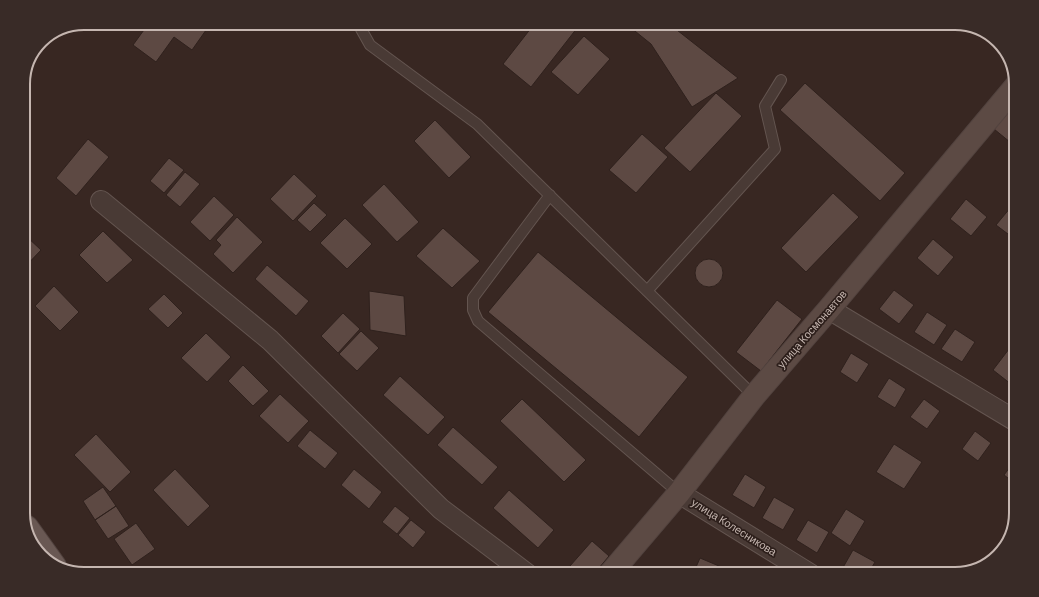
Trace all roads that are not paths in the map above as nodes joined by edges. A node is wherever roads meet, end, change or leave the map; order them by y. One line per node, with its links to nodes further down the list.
1 (362, 30): 4 (lane)
2 (781, 80): 6 (lane)
3 (1009, 100): 7 (main road, улица Космонавтов)
4 (550, 195): 6 (lane); 10 (lane)
5 (101, 201): 11 (street)
6 (647, 291): 8 (lane)
7 (829, 309): 8 (main road, улица Космонавтов); 9 (street)
8 (754, 396): 10 (main road, улица Космонавтов)
9 (1009, 417)
10 (679, 493): 12 (main road, улица Космонавтов); 13 (street, улица Колесникова)
11 (518, 567)
12 (616, 567)
13 (799, 567)

